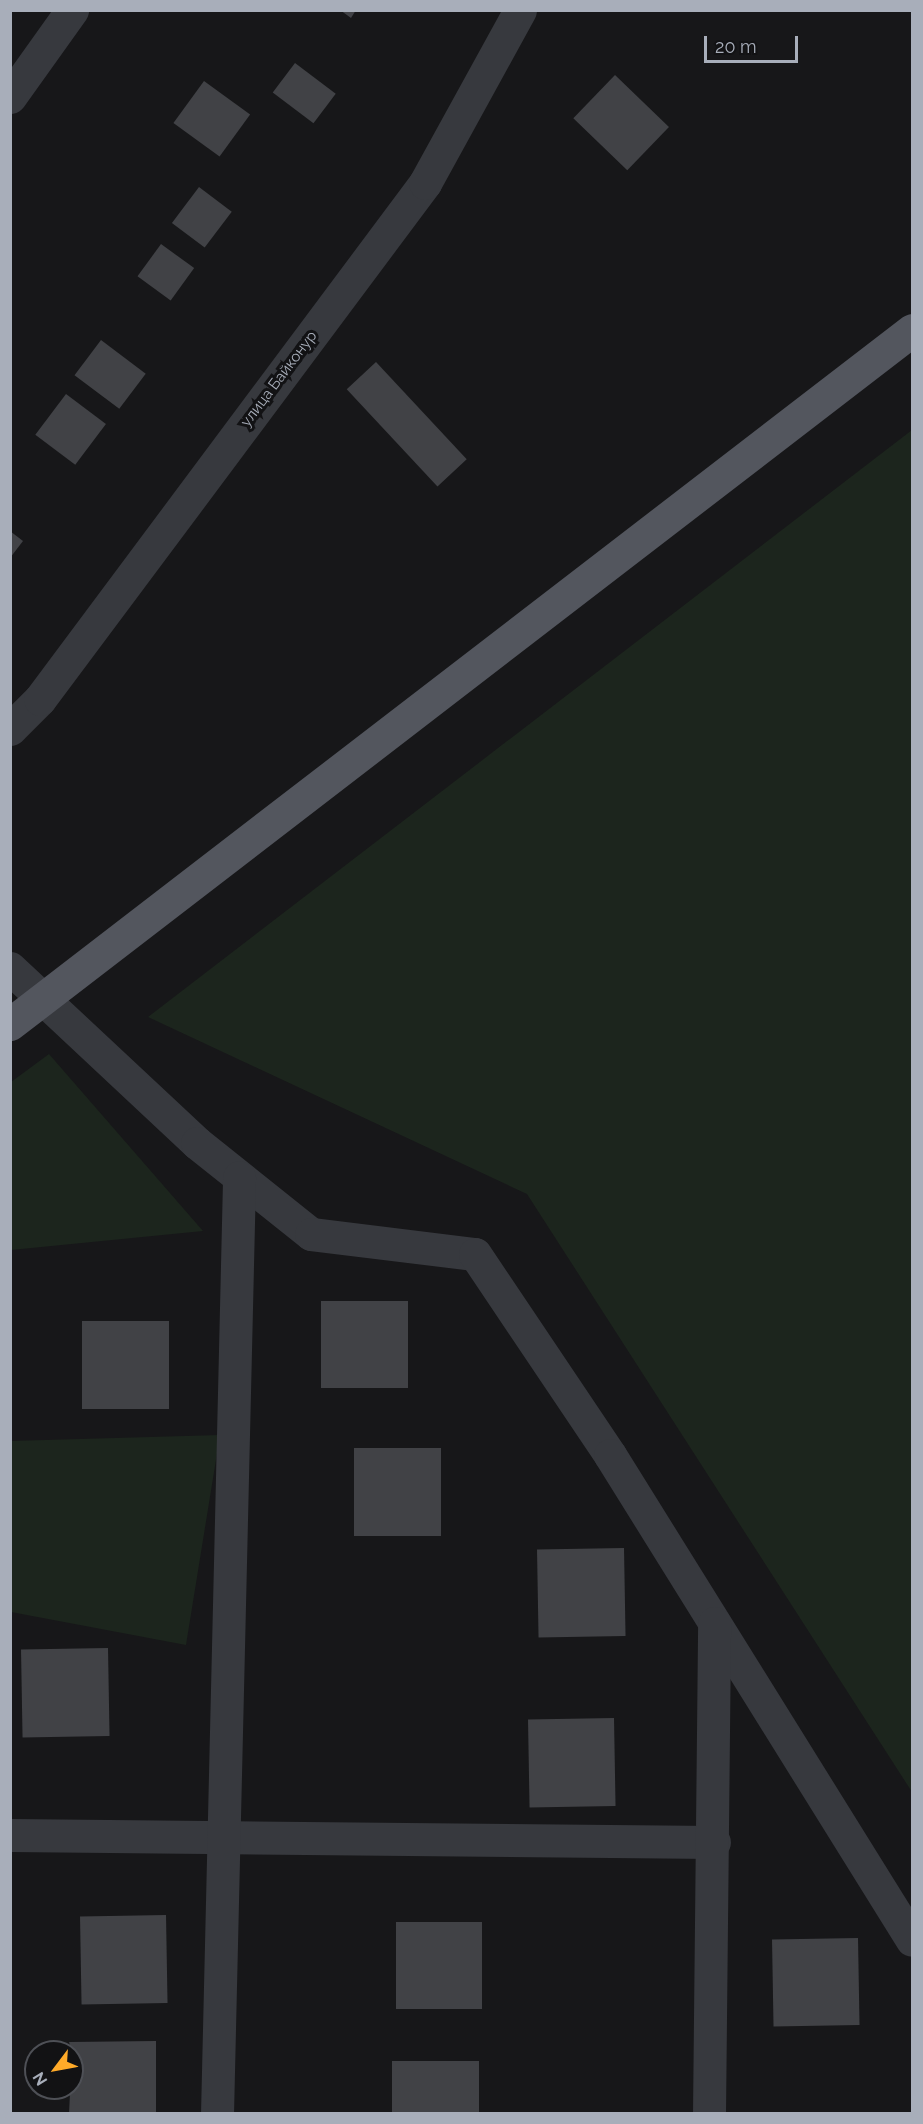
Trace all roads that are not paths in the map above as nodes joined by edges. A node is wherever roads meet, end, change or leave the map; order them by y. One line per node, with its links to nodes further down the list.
1 (72, 10): 3 (street)
2 (520, 10): 5 (street, улица Байконур)
3 (10, 97)
4 (912, 330): 7 (main road)
5 (10, 729)
6 (10, 968): 7 (street)
7 (44, 999): 8 (main road); 9 (street)
8 (10, 1024)
9 (239, 1177): 10 (street); 12 (street)
10 (714, 1623): 13 (street); 14 (street)
11 (10, 1835): 12 (street)
12 (224, 1837): 13 (street); 15 (street)
13 (714, 1842): 16 (street)
14 (912, 1940)
15 (217, 2114)
16 (709, 2114)

